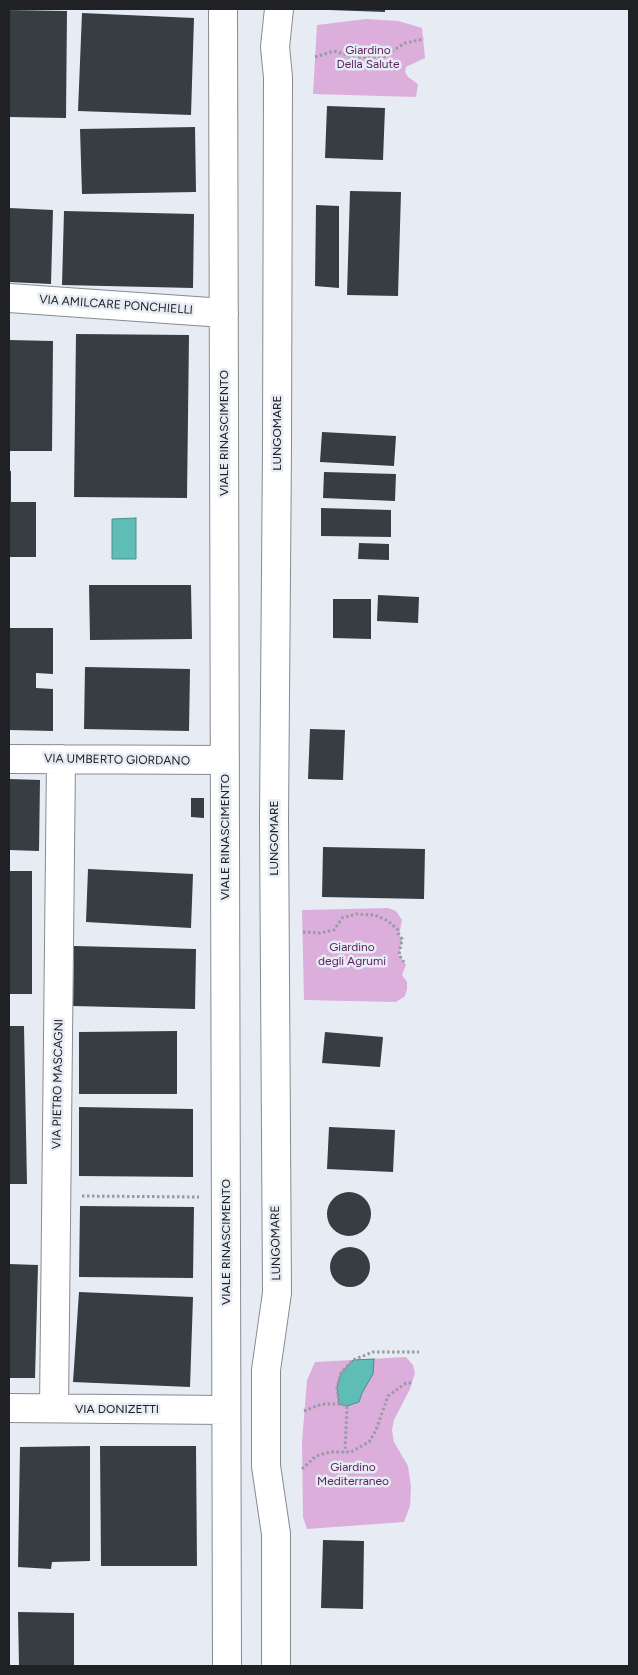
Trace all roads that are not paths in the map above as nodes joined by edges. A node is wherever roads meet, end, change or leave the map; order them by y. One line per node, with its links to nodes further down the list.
1 (223, 9): 4 (street, VIALE RINASCIMENTO)
2 (279, 9): 12 (street, LUNGOMARE)
3 (9, 298): 4 (street, VIA AMILCARE PONCHIELLI)
4 (224, 313): 7 (street, VIALE RINASCIMENTO)
5 (9, 758): 6 (street, VIA UMBERTO GIORDANO)
6 (61, 759): 7 (street, VIA UMBERTO GIORDANO); 9 (street, VIA PIETRO MASCAGNI)
7 (225, 760): 10 (street, VIALE RINASCIMENTO)
8 (9, 1408): 9 (street, VIA DONIZETTI)
9 (54, 1408): 10 (street, VIA DONIZETTI)
10 (226, 1410): 11 (street, VIALE RINASCIMENTO)
11 (227, 1666)
12 (276, 1666)

